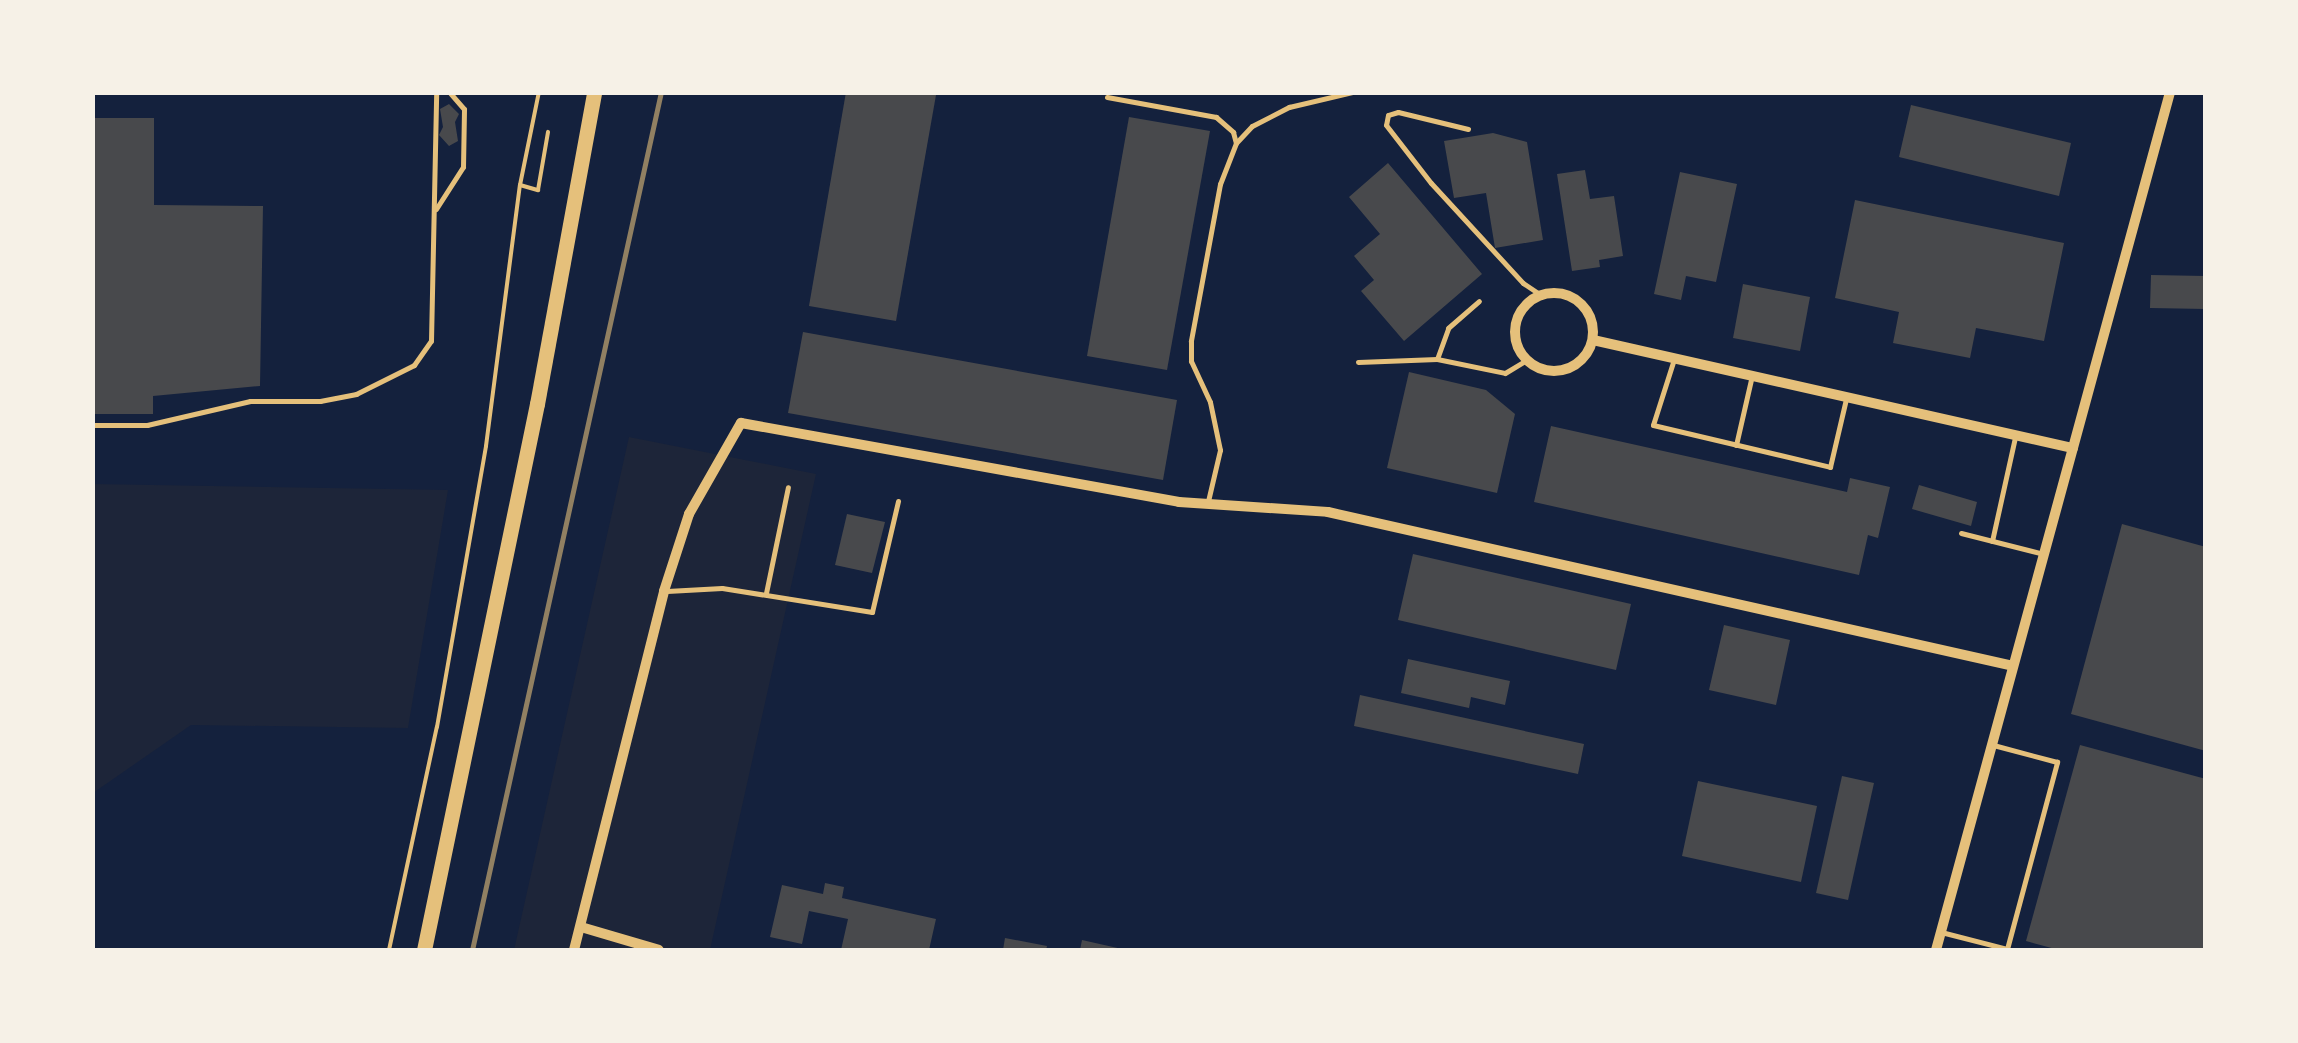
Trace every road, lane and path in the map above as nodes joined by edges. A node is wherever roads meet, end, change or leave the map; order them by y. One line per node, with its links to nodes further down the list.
1 (436, 92): 12 (lane)
2 (448, 92): 12 (lane)
3 (539, 92): 11 (path)
4 (594, 92): 39 (main road)
5 (1353, 92): 10 (lane)
6 (2170, 92): 25 (street)
7 (1107, 97): 10 (lane)
8 (1468, 128): 13 (lane)
9 (548, 132): 11 (path)
10 (1236, 143): 28 (lane)
11 (520, 185): 38 (path)
12 (434, 216): 22 (lane)
13 (1540, 296): 15 (street); 18 (street)
14 (1479, 301): 17 (lane)
15 (1593, 340): 16 (street); 18 (street)
16 (1674, 358): 20 (street); 24 (lane)
17 (1437, 359): 18 (lane); 19 (lane)
18 (1527, 360)
19 (1358, 362)
20 (1753, 373): 21 (street); 24 (lane)
21 (1846, 395): 23 (street); 24 (lane)
22 (92, 425)
23 (2016, 434): 25 (street); 30 (lane)
24 (1736, 445)
25 (2074, 448): 31 (street)
26 (788, 487): 33 (lane)
27 (898, 500): 33 (lane)
28 (1208, 504): 32 (street); 34 (street)
29 (1961, 533): 30 (lane)
30 (1992, 541): 31 (lane)
31 (2044, 554): 34 (street)
32 (664, 592): 33 (lane); 36 (street)
33 (766, 593)
34 (2012, 666): 35 (street)
35 (1991, 744): 37 (street); 37 (lane)
36 (581, 927): 40 (street); 41 (street)
37 (1941, 932): 42 (street)
38 (389, 950)
39 (424, 950)
40 (574, 950)
41 (659, 950)
42 (1936, 950)

